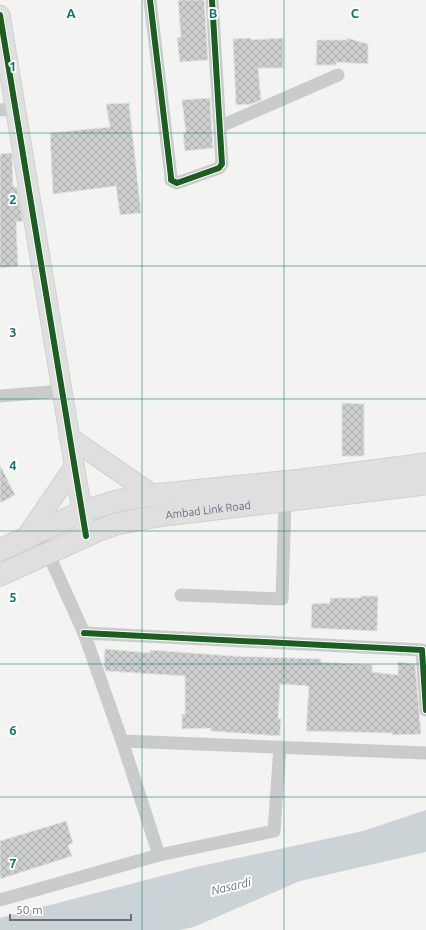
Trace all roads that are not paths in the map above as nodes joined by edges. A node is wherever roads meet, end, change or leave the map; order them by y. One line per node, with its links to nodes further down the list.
1 (150, 0): 6 (street)
2 (212, 0): 6 (street)
3 (0, 15): 5 (street)
4 (338, 75): 6 (street)
5 (8, 109): 7 (street)
6 (221, 126)
7 (61, 391): 8 (street); 9 (street)
8 (0, 396)
9 (69, 437): 11 (street); 13 (street)
10 (426, 464): 13 (main road, Ambad Link Road)
11 (74, 467): 15 (street); 16 (street)
12 (426, 484): 14 (main road, Ambad Link Road)
13 (153, 495): 15 (main road, Ambad Link Road)
14 (285, 502): 17 (main road, Ambad Link Road); 21 (street)
15 (81, 512): 16 (main road, Ambad Link Road); 17 (street)
16 (32, 534): 18 (main road, Ambad Link Road); 19 (street)
17 (86, 536): 19 (main road, Ambad Link Road)
18 (0, 550)
19 (48, 553): 20 (main road, Ambad Link Road); 22 (street)
20 (0, 575)
21 (181, 595)
22 (84, 633): 23 (street); 24 (street)
23 (426, 710)
24 (122, 741): 25 (street); 27 (street)
25 (280, 747): 26 (street); 27 (street)
26 (426, 753)
27 (159, 855): 28 (street)
28 (0, 900)

